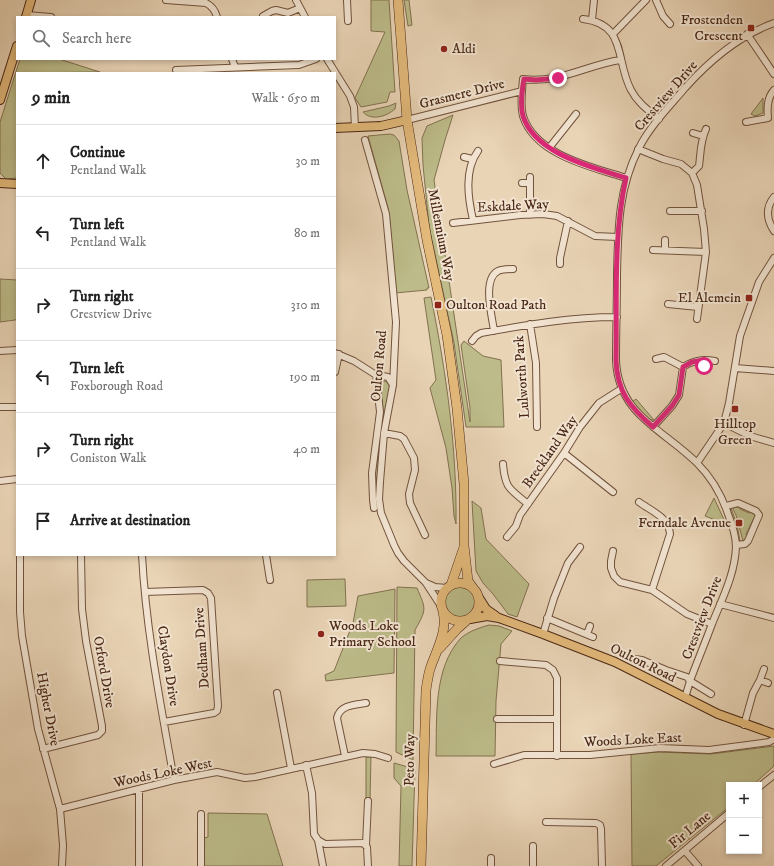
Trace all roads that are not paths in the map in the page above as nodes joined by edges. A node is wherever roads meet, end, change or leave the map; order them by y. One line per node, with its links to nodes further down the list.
1 (31, 0): 10 (main road)
2 (166, 0): 11 (street)
3 (296, 0): 9 (street)
4 (347, 0): 16 (street)
5 (398, 0): 37 (highway, Millennium Way)
6 (594, 0): 15 (street)
7 (646, 0): 19 (street)
8 (656, 0): 18 (street)
9 (300, 8): 12 (street); 13 (street)
10 (26, 16)
11 (217, 16)
12 (263, 16)
13 (304, 16)
14 (583, 19): 15 (street)
15 (592, 20): 19 (street)
16 (348, 21)
17 (774, 23): 20 (street, Crestview Drive)
18 (669, 30)
19 (613, 34): 25 (street)
20 (747, 34): 30 (street); 36 (street, Crestview Drive)
21 (16, 49): 33 (main road)
22 (232, 60): 26 (street)
23 (313, 60): 26 (street)
24 (328, 60): 28 (street)
25 (620, 60): 32 (street); 36 (street)
26 (235, 67): 27 (street)
27 (176, 70)
28 (335, 72)
29 (336, 73): 40 (street)
30 (774, 74)
31 (774, 90): 35 (street)
32 (522, 91): 37 (street, Grasmere Drive); 45 (street)
33 (0, 100)
34 (576, 114): 45 (street)
35 (771, 117): 38 (street)
36 (659, 119): 46 (street, Crestview Drive)
37 (407, 120): 40 (main road); 111 (highway, Millennium Way)
38 (746, 122)
39 (336, 128): 40 (main road)
40 (355, 128)
41 (706, 128): 43 (street)
42 (693, 133): 43 (street)
43 (703, 136): 50 (street)
44 (365, 140): 89 (street, Oulton Road)
45 (549, 148): 51 (street)
46 (638, 149): 50 (street); 51 (street, Crestview Drive)
47 (478, 151): 49 (street)
48 (464, 157): 49 (street)
49 (472, 159): 59 (street)
50 (692, 173): 57 (street)
51 (626, 178): 63 (street, Crestview Drive)
52 (522, 183): 58 (street)
53 (1, 184): 54 (main road)
54 (16, 184)
55 (774, 197): 62 (street)
56 (670, 211): 57 (street)
57 (702, 211): 67 (street)
58 (530, 214): 59 (street, Eskdale Way); 60 (street, Eskdale Way)
59 (473, 220): 61 (street, Eskdale Way)
60 (568, 221): 63 (street, Eskdale Way); 69 (street)
61 (453, 223)
62 (774, 231)
63 (618, 237): 75 (street, Crestview Drive)
64 (665, 240): 66 (street)
65 (653, 250): 66 (street)
66 (664, 250): 67 (street)
67 (706, 252): 73 (street)
68 (774, 258): 86 (street)
69 (560, 264)
70 (513, 269): 78 (street)
71 (668, 304): 72 (street)
72 (675, 304): 73 (street); 74 (street)
73 (698, 306): 76 (street)
74 (675, 312)
75 (617, 317): 77 (street); 90 (street, Crestview Drive)
76 (697, 319)
77 (530, 324): 78 (street); 94 (street, Lulworth Park)
78 (494, 331): 79 (street)
79 (472, 341)
80 (16, 350): 81 (street)
81 (0, 351)
82 (337, 353): 88 (street)
83 (656, 359): 85 (street)
84 (715, 362): 85 (street)
85 (683, 367): 95 (street)
86 (735, 368): 87 (street); 93 (street)
87 (774, 371)
88 (376, 375): 89 (street); 107 (street)
89 (392, 385): 96 (street, Oulton Road)
90 (621, 389): 95 (street, Crestview Drive); 98 (street, Breckland Way)
91 (0, 407): 92 (street)
92 (16, 407)
93 (724, 423): 97 (street); 99 (street)
94 (537, 427)
95 (653, 427): 99 (street, Crestview Drive)
96 (384, 433): 108 (street); 121 (street, Oulton Road)
97 (774, 443)
98 (564, 453): 103 (street); 105 (street, Breckland Way)
99 (697, 463): 106 (street, Crestview Drive)
100 (503, 464): 105 (street)
101 (16, 479): 102 (street)
102 (0, 481)
103 (613, 492)
104 (638, 502): 124 (street)
105 (528, 504): 109 (street, Breckland Way)
106 (726, 506): 110 (street, Crestview Drive); 110 (street)
107 (374, 508)
108 (425, 535)
109 (508, 536)
110 (736, 545): 127 (street, Crestview Drive)
111 (464, 546): 122 (highway, Millennium Way); 123 (highway, Millennium Way)
112 (580, 547): 130 (street)
113 (613, 551): 119 (street)
114 (20, 556): 153 (street, Higher Drive)
115 (81, 556): 153 (street, Orford Drive)
116 (142, 556): 125 (street, Claydon Drive)
117 (266, 556): 120 (street)
118 (604, 560): 119 (street)
119 (611, 562): 124 (street)
120 (270, 580)
121 (426, 583): 122 (street); 128 (street, Oulton Road)
122 (449, 587): 123 (highway); 128 (highway)
123 (473, 588): 126 (highway)
124 (652, 590): 133 (street)
125 (145, 592): 149 (street, Claydon Drive); 149 (street, Dedham Drive)
126 (479, 598): 129 (main road, Oulton Road); 132 (highway)
127 (720, 604): 131 (street); 133 (street, Crestview Drive)
128 (442, 609): 132 (highway); 136 (highway, Peto Way)
129 (499, 618): 132 (main road, Oulton Road); 135 (main road, Oulton Road)
130 (548, 618): 134 (street); 135 (street)
131 (774, 618)
132 (468, 620): 136 (highway, Peto Way)
133 (712, 624): 141 (street, Crestview Drive)
134 (590, 626)
135 (543, 634): 145 (main road, Oulton Road)
136 (435, 655): 181 (highway, Peto Way)
137 (635, 659): 141 (street)
138 (500, 660): 148 (street)
139 (764, 669): 140 (street)
140 (760, 680): 142 (street); 150 (street)
141 (690, 681): 144 (street); 145 (street, Crestview Drive)
142 (768, 682)
143 (276, 693): 160 (street)
144 (711, 694)
145 (685, 698): 150 (main road, Oulton Road)
146 (366, 703): 154 (street)
147 (497, 719): 148 (street)
148 (557, 719): 155 (street)
149 (164, 722): 163 (street, Claydon Drive)
150 (744, 724): 151 (main road, Oulton Road)
151 (774, 734)
152 (774, 739): 155 (street, Woods Loke East)
153 (43, 749): 167 (street, Higher Drive)
154 (345, 756): 156 (street, Woods Loke West); 159 (street, Woods Loke West)
155 (557, 756): 157 (street, Woods Loke East)
156 (388, 758)
157 (494, 764)
158 (226, 766): 161 (street)
159 (306, 766): 160 (street, Woods Loke West); 171 (street)
160 (291, 768): 161 (street, Woods Loke West)
161 (225, 774): 163 (street, Woods Loke West)
162 (774, 775): 164 (street)
163 (174, 780): 165 (street, Woods Loke West)
164 (762, 785)
165 (139, 789): 167 (street, Woods Loke West); 177 (street)
166 (368, 801): 172 (street)
167 (60, 809): 176 (street, Higher Drive)
168 (201, 814): 178 (street)
169 (726, 816): 174 (street, Fir Lane)
170 (546, 822): 184 (street)
171 (318, 840): 172 (street); 179 (street)
172 (366, 845): 180 (street)
173 (532, 846): 183 (street)
174 (685, 851): 185 (street, Fir Lane); 186 (street)
175 (491, 858): 182 (street)
176 (62, 866)
177 (139, 866)
178 (201, 866)
179 (323, 866)
180 (368, 866)
181 (421, 866)
182 (491, 866)
183 (533, 866)
184 (602, 866)
185 (666, 866)
186 (698, 866)

